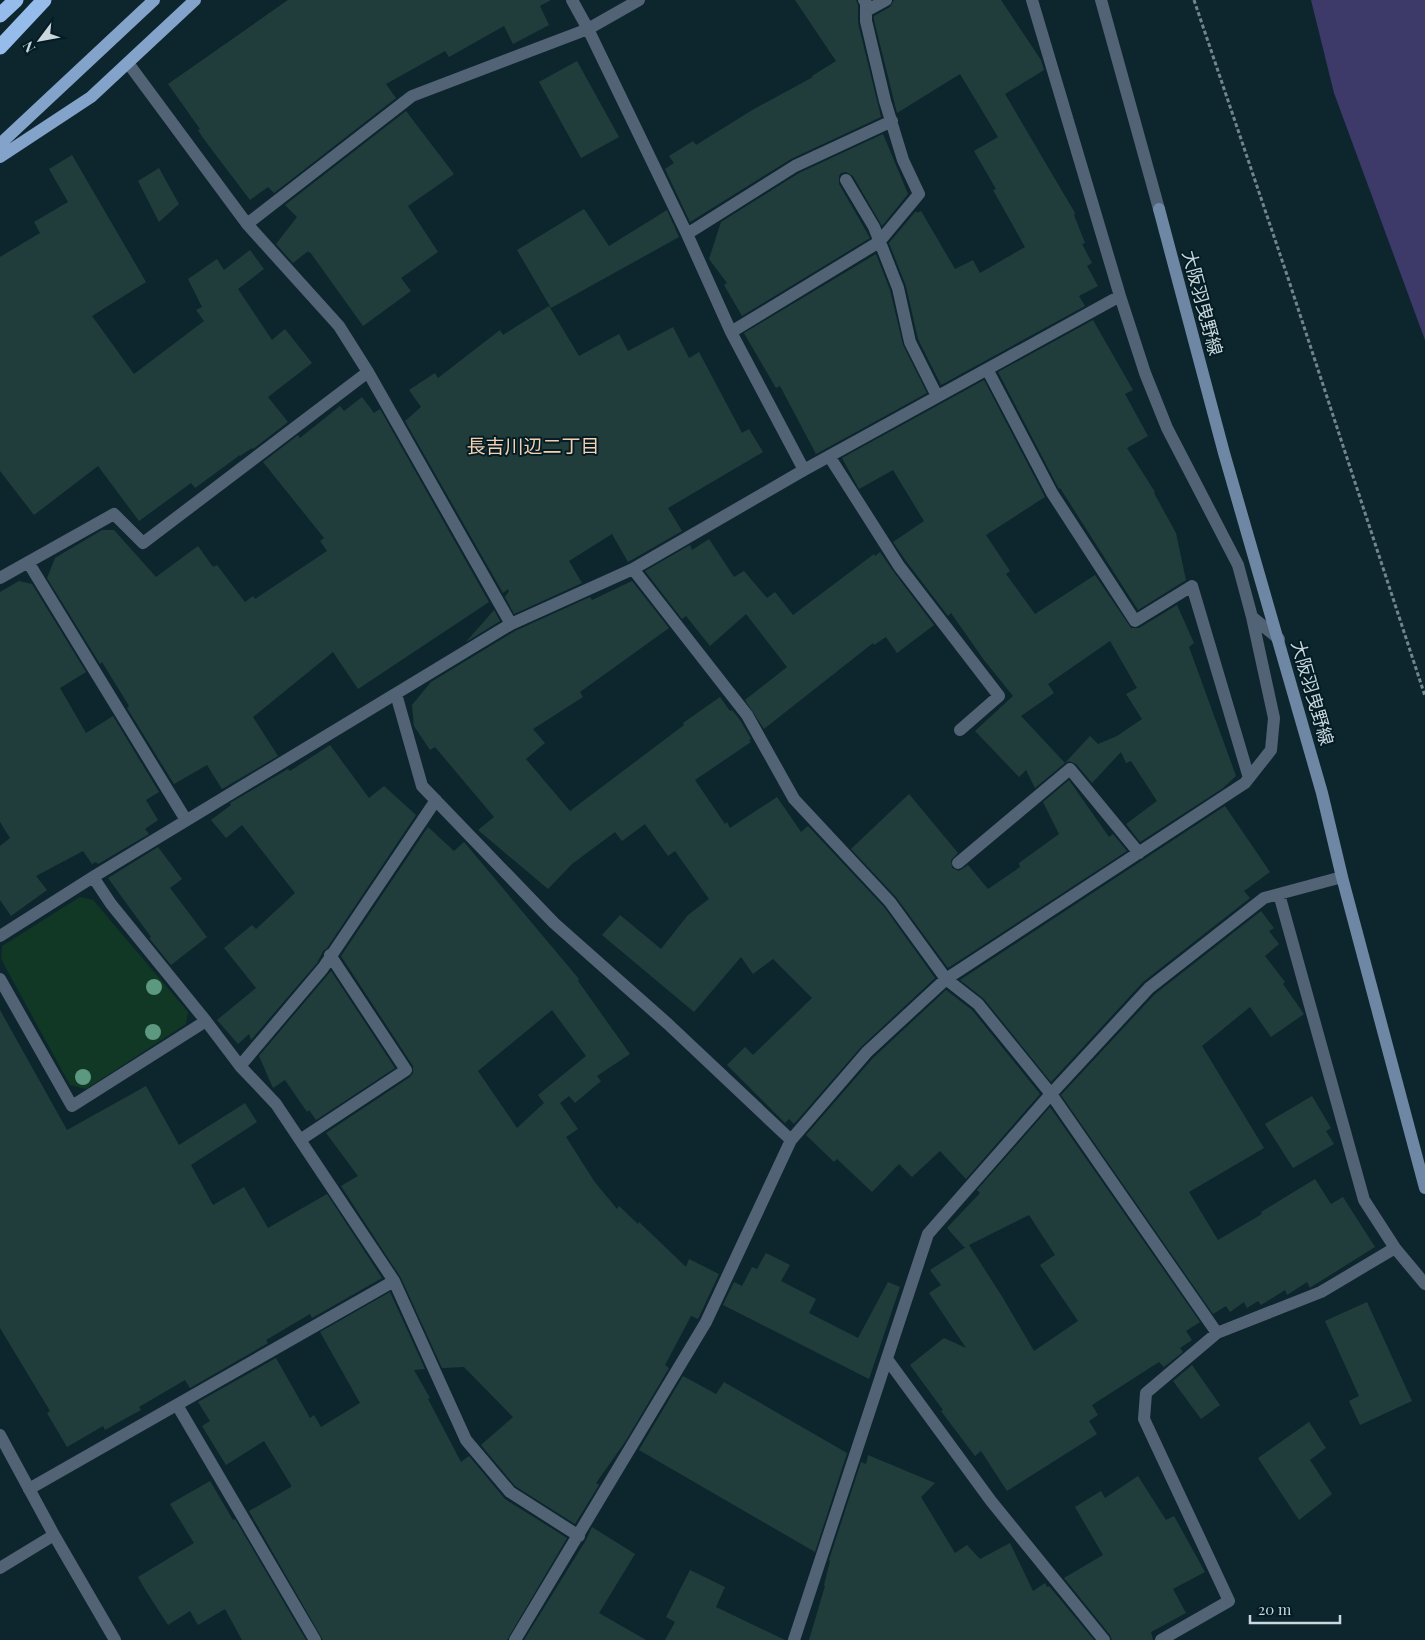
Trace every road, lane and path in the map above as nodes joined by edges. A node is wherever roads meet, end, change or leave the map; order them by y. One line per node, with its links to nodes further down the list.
1 (16, 0): 12 (highway)
2 (44, 0): 14 (highway)
3 (154, 0): 17 (main road)
4 (195, 0): 15 (main road)
5 (572, 0): 13 (street)
6 (639, 0): 13 (street)
7 (886, 0): 11 (street)
8 (1032, 0): 24 (street)
9 (1101, 0): 20 (street)
10 (1194, 0): 38 (path)
11 (865, 6): 16 (street)
12 (0, 15)
13 (588, 29): 21 (street); 22 (street)
14 (0, 47)
15 (128, 63): 18 (main road); 21 (street)
16 (892, 121): 22 (street); 23 (street)
17 (0, 144)
18 (0, 157)
19 (846, 180): 23 (street)
20 (1159, 209): 36 (main road, 大阪羽曳野線)
21 (247, 224): 27 (street)
22 (687, 234): 25 (street)
23 (879, 242): 25 (street); 28 (street)
24 (1120, 296): 26 (street); 34 (street)
25 (731, 332): 30 (street)
26 (987, 369): 28 (street); 40 (street)
27 (368, 372): 31 (street); 35 (street)
28 (937, 396): 29 (street)
29 (829, 456): 30 (street); 39 (street)
30 (804, 470): 32 (street)
31 (28, 562): 33 (street); 42 (street)
32 (633, 569): 35 (street); 51 (street)
33 (0, 578)
34 (1252, 617): 36 (street); 40 (street)
35 (511, 624): 37 (street)
36 (1279, 639): 46 (main road, 大阪羽曳野線)
37 (396, 694): 41 (street); 42 (street)
38 (1425, 696)
39 (960, 730)
40 (1249, 778): 43 (street)
41 (436, 800): 49 (street); 56 (street)
42 (186, 820): 45 (street)
43 (1140, 853): 44 (street); 51 (street)
44 (958, 863)
45 (92, 877): 48 (street); 52 (street)
46 (1342, 877): 47 (street); 57 (main road, 大阪羽曳野線)
47 (1279, 894): 54 (street); 58 (street)
48 (0, 936)
49 (330, 955): 53 (street); 55 (street)
50 (0, 979): 52 (street)
51 (946, 979): 54 (street); 56 (street)
52 (206, 1021): 53 (street)
53 (240, 1066): 55 (street)
54 (1051, 1094): 61 (street); 62 (street)
55 (300, 1140): 59 (street)
56 (791, 1140): 67 (street)
57 (1425, 1188)
58 (1395, 1248): 60 (street); 61 (street)
59 (394, 1281): 63 (street); 67 (street)
60 (1425, 1284)
61 (1217, 1333): 74 (street)
62 (886, 1359): 72 (street); 73 (street)
63 (177, 1405): 65 (street); 70 (street)
64 (0, 1435): 65 (street)
65 (29, 1489): 66 (street)
66 (54, 1535): 68 (street); 69 (street)
67 (579, 1536): 71 (street)
68 (0, 1568)
69 (114, 1640)
70 (315, 1640)
71 (515, 1640)
72 (794, 1640)
73 (1104, 1640)
74 (1161, 1640)

